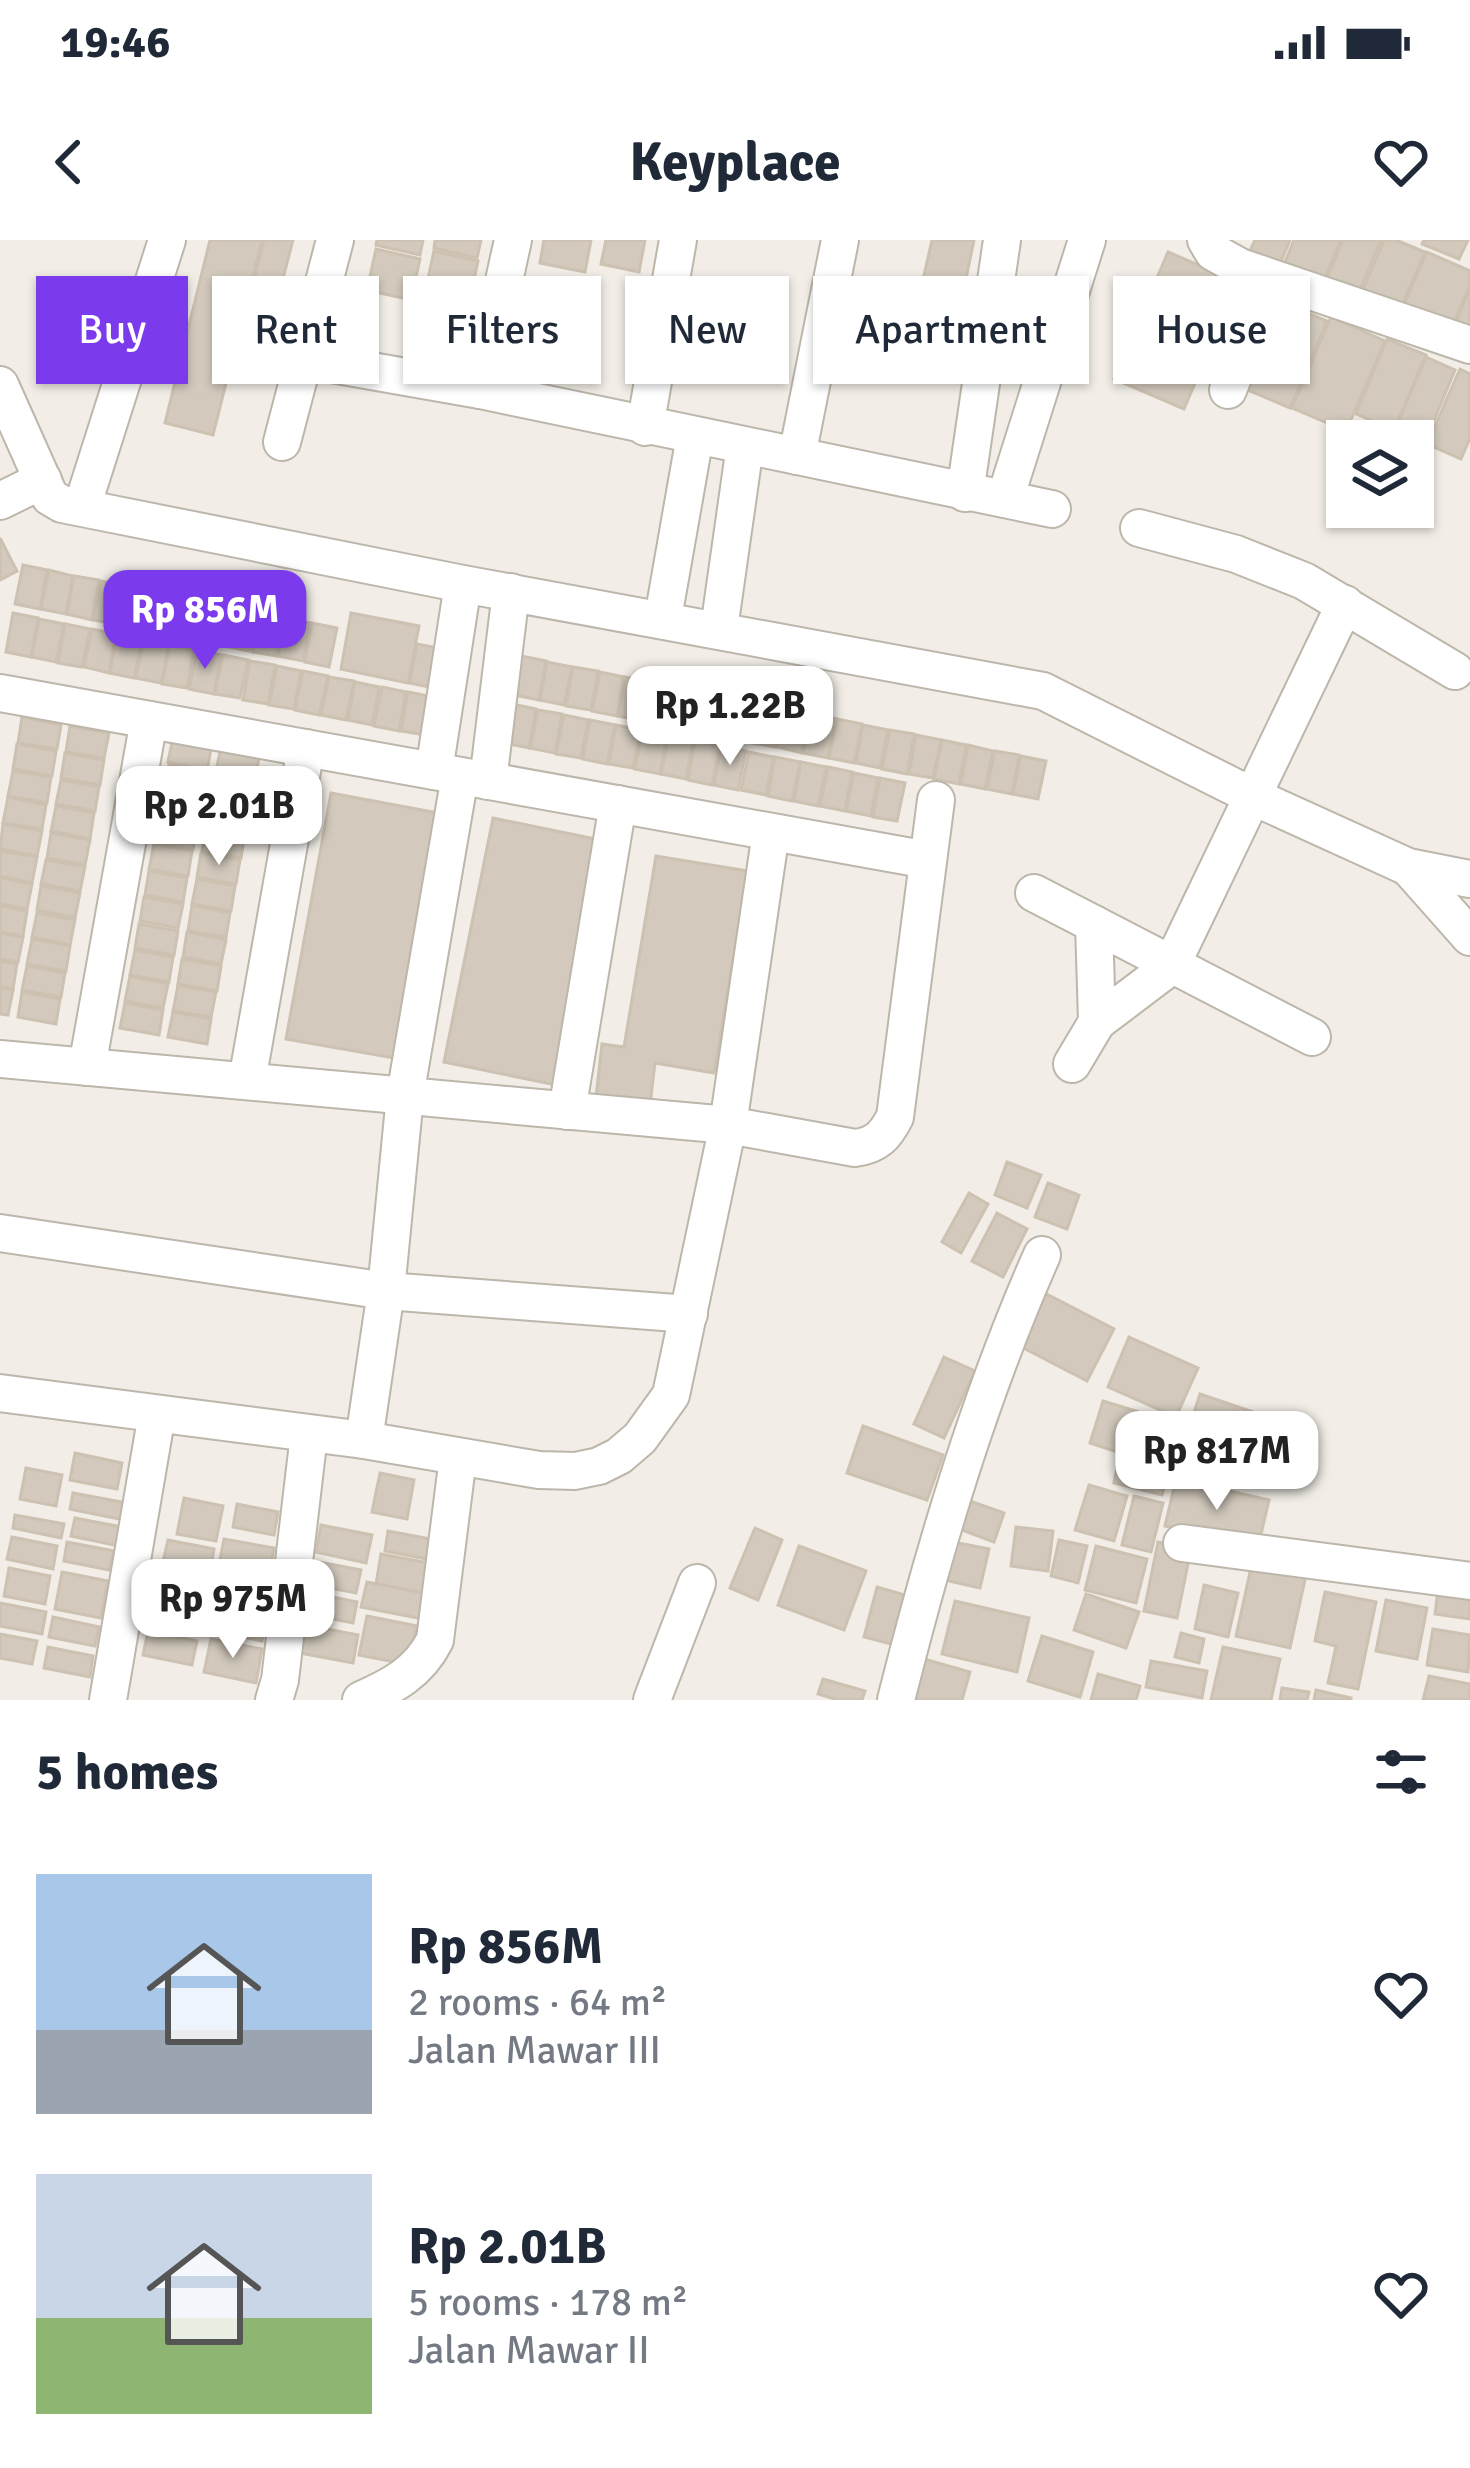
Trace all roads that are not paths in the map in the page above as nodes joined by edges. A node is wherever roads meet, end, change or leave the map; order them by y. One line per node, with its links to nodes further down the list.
1 (166, 240): 28 (street)
2 (334, 240): 9 (street)
3 (513, 240): 17 (street)
4 (678, 240): 19 (street)
5 (840, 240): 23 (street)
6 (1002, 240): 25 (street)
7 (1087, 240): 26 (street)
8 (1206, 240): 10 (street)
9 (325, 276)
10 (1265, 276)
11 (1310, 292): 12 (street)
12 (1470, 345)
13 (379, 372): 17 (street)
14 (296, 384): 21 (street)
15 (1230, 384): 18 (street)
16 (0, 385): 24 (street)
17 (480, 390): 19 (street)
18 (1228, 390)
19 (646, 427): 20 (street)
20 (695, 436): 22 (street); 34 (street)
21 (282, 442)
22 (745, 446): 23 (street); 35 (street)
23 (797, 457): 25 (street)
24 (43, 480): 27 (street); 28 (street)
25 (965, 493): 26 (street)
26 (1005, 500): 29 (street)
27 (0, 501)
28 (82, 507): 31 (street)
29 (1052, 508)
30 (1139, 528): 33 (street)
31 (463, 584): 32 (street); 40 (street)
32 (511, 592): 34 (street); 40 (street)
33 (1345, 604): 36 (street); 41 (street)
34 (663, 618): 35 (street)
35 (719, 629): 41 (street)
36 (1456, 671)
37 (0, 693): 38 (street)
38 (149, 720): 39 (street); 56 (street)
39 (305, 748): 40 (street); 57 (street)
40 (461, 776): 43 (street); 58 (street)
41 (1252, 796): 46 (street); 51 (street)
42 (936, 800): 45 (street)
43 (618, 804): 44 (street); 59 (street)
44 (771, 832): 45 (street); 60 (street)
45 (928, 860): 60 (street)
46 (1408, 867): 47 (street); 50 (street)
47 (1470, 879)
48 (1034, 893): 49 (street)
49 (1094, 924): 51 (street); 52 (street)
50 (1470, 937)
51 (1172, 966): 52 (street); 53 (street)
52 (1097, 1022): 55 (street)
53 (1312, 1036)
54 (0, 1059): 56 (street)
55 (1072, 1064)
56 (86, 1067): 57 (street)
57 (247, 1082): 58 (street)
58 (405, 1096): 59 (street); 63 (street)
59 (567, 1111): 60 (street)
60 (728, 1125): 64 (street)
61 (0, 1233): 63 (street)
62 (1042, 1255): 77 (street)
63 (386, 1291): 64 (street); 68 (street)
64 (689, 1314): 69 (street)
65 (0, 1393): 66 (street)
66 (157, 1414): 67 (street); 73 (street)
67 (309, 1435): 68 (street); 74 (street)
68 (364, 1440): 69 (street)
69 (458, 1457): 75 (street)
70 (1182, 1543): 71 (street)
71 (1470, 1580)
72 (697, 1583): 76 (street)
73 (108, 1700)
74 (274, 1700)
75 (362, 1700)
76 (652, 1700)
77 (896, 1700)

